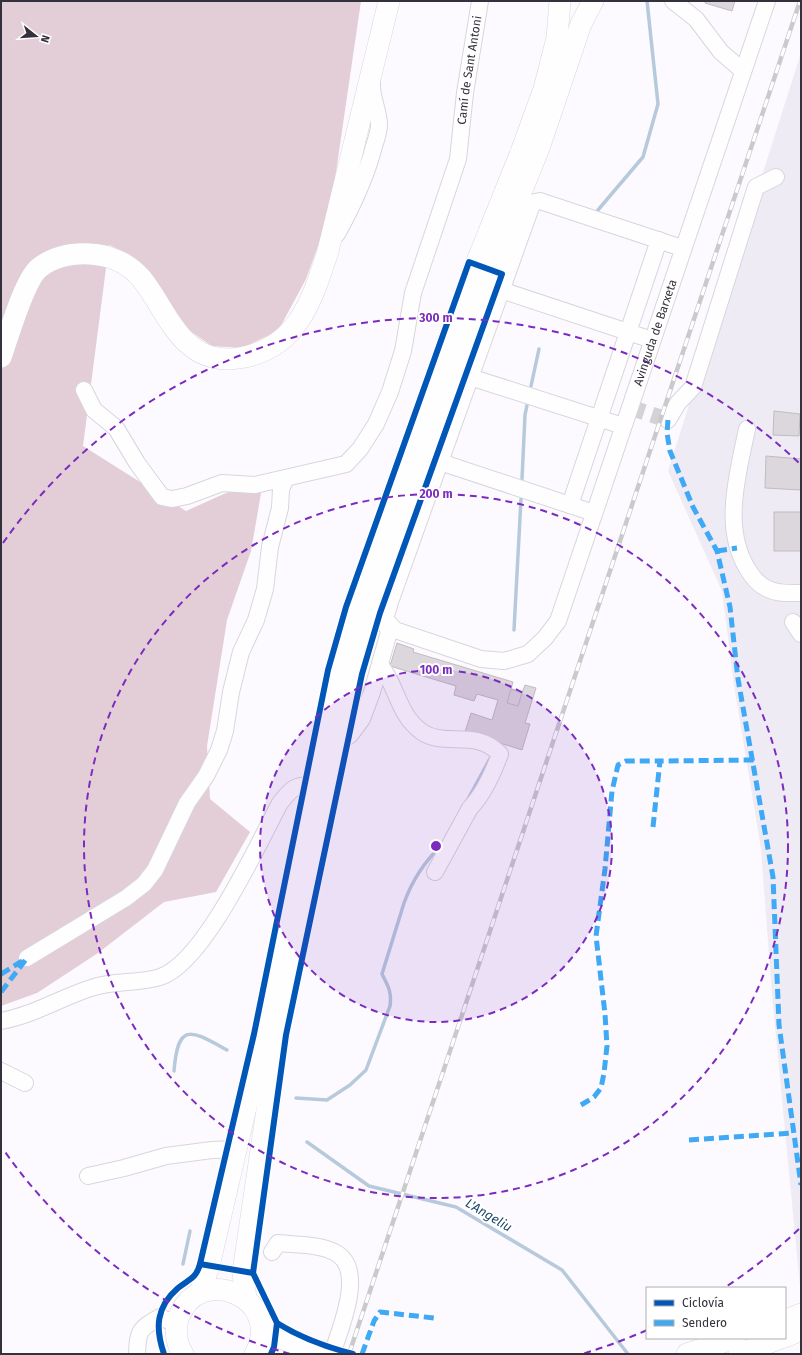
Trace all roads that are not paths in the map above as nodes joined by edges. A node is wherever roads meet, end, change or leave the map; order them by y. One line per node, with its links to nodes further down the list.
1 (389, 1): 14 (main road)
2 (480, 1): 22 (street, Camí de Sant Antoni)
3 (560, 1): 29 (main road)
4 (593, 1): 26 (main road)
5 (672, 1): 7 (street)
6 (767, 1): 7 (street, Avinguda de Barxeta)
7 (743, 71): 10 (street, Avinguda de Barxeta)
8 (776, 177): 18 (street)
9 (659, 240): 10 (street); 11 (street); 12 (street)
10 (682, 248): 13 (street, Avinguda de Barxeta)
11 (501, 290): 12 (street); 15 (street)
12 (628, 332): 13 (street); 17 (street)
13 (652, 340): 19 (street, Avinguda de Barxeta)
14 (1, 357)
15 (470, 376): 17 (street); 21 (street)
16 (84, 390): 22 (street, Camí de Sant Antoni)
17 (599, 419): 19 (street); 23 (street)
18 (668, 420)
19 (623, 426): 24 (street, Avinguda de Barxeta)
20 (747, 429): 25 (street)
21 (440, 462): 23 (street); 26 (street)
22 (286, 478): 31 (street)
23 (570, 505): 24 (street)
24 (594, 513): 26 (street, Avinguda de Barxeta)
25 (801, 593)
26 (379, 613): 27 (street); 28 (main road)
27 (380, 665): 28 (street); 30 (street)
28 (339, 742): 39 (main road)
29 (314, 785): 32 (street); 35 (main road)
30 (435, 872)
31 (27, 958)
32 (1, 1021)
33 (1, 1071): 34 (street)
34 (25, 1083)
35 (237, 1149): 36 (street); 38 (main road)
36 (88, 1176)
37 (272, 1252): 52 (street)
38 (200, 1293): 39 (main road); 42 (main road)
39 (246, 1299): 43 (main road)
40 (801, 1314): 41 (main road)
41 (786, 1320)
42 (176, 1324): 48 (street); 49 (main road)
43 (261, 1326): 50 (main road); 51 (main road)
44 (801, 1330): 45 (main road)
45 (786, 1336)
46 (731, 1339): 53 (main road)
47 (778, 1339): 54 (main road)
48 (137, 1354)
49 (183, 1354)
50 (255, 1354)
51 (321, 1354)
52 (332, 1354)
53 (687, 1354)
54 (739, 1354)

